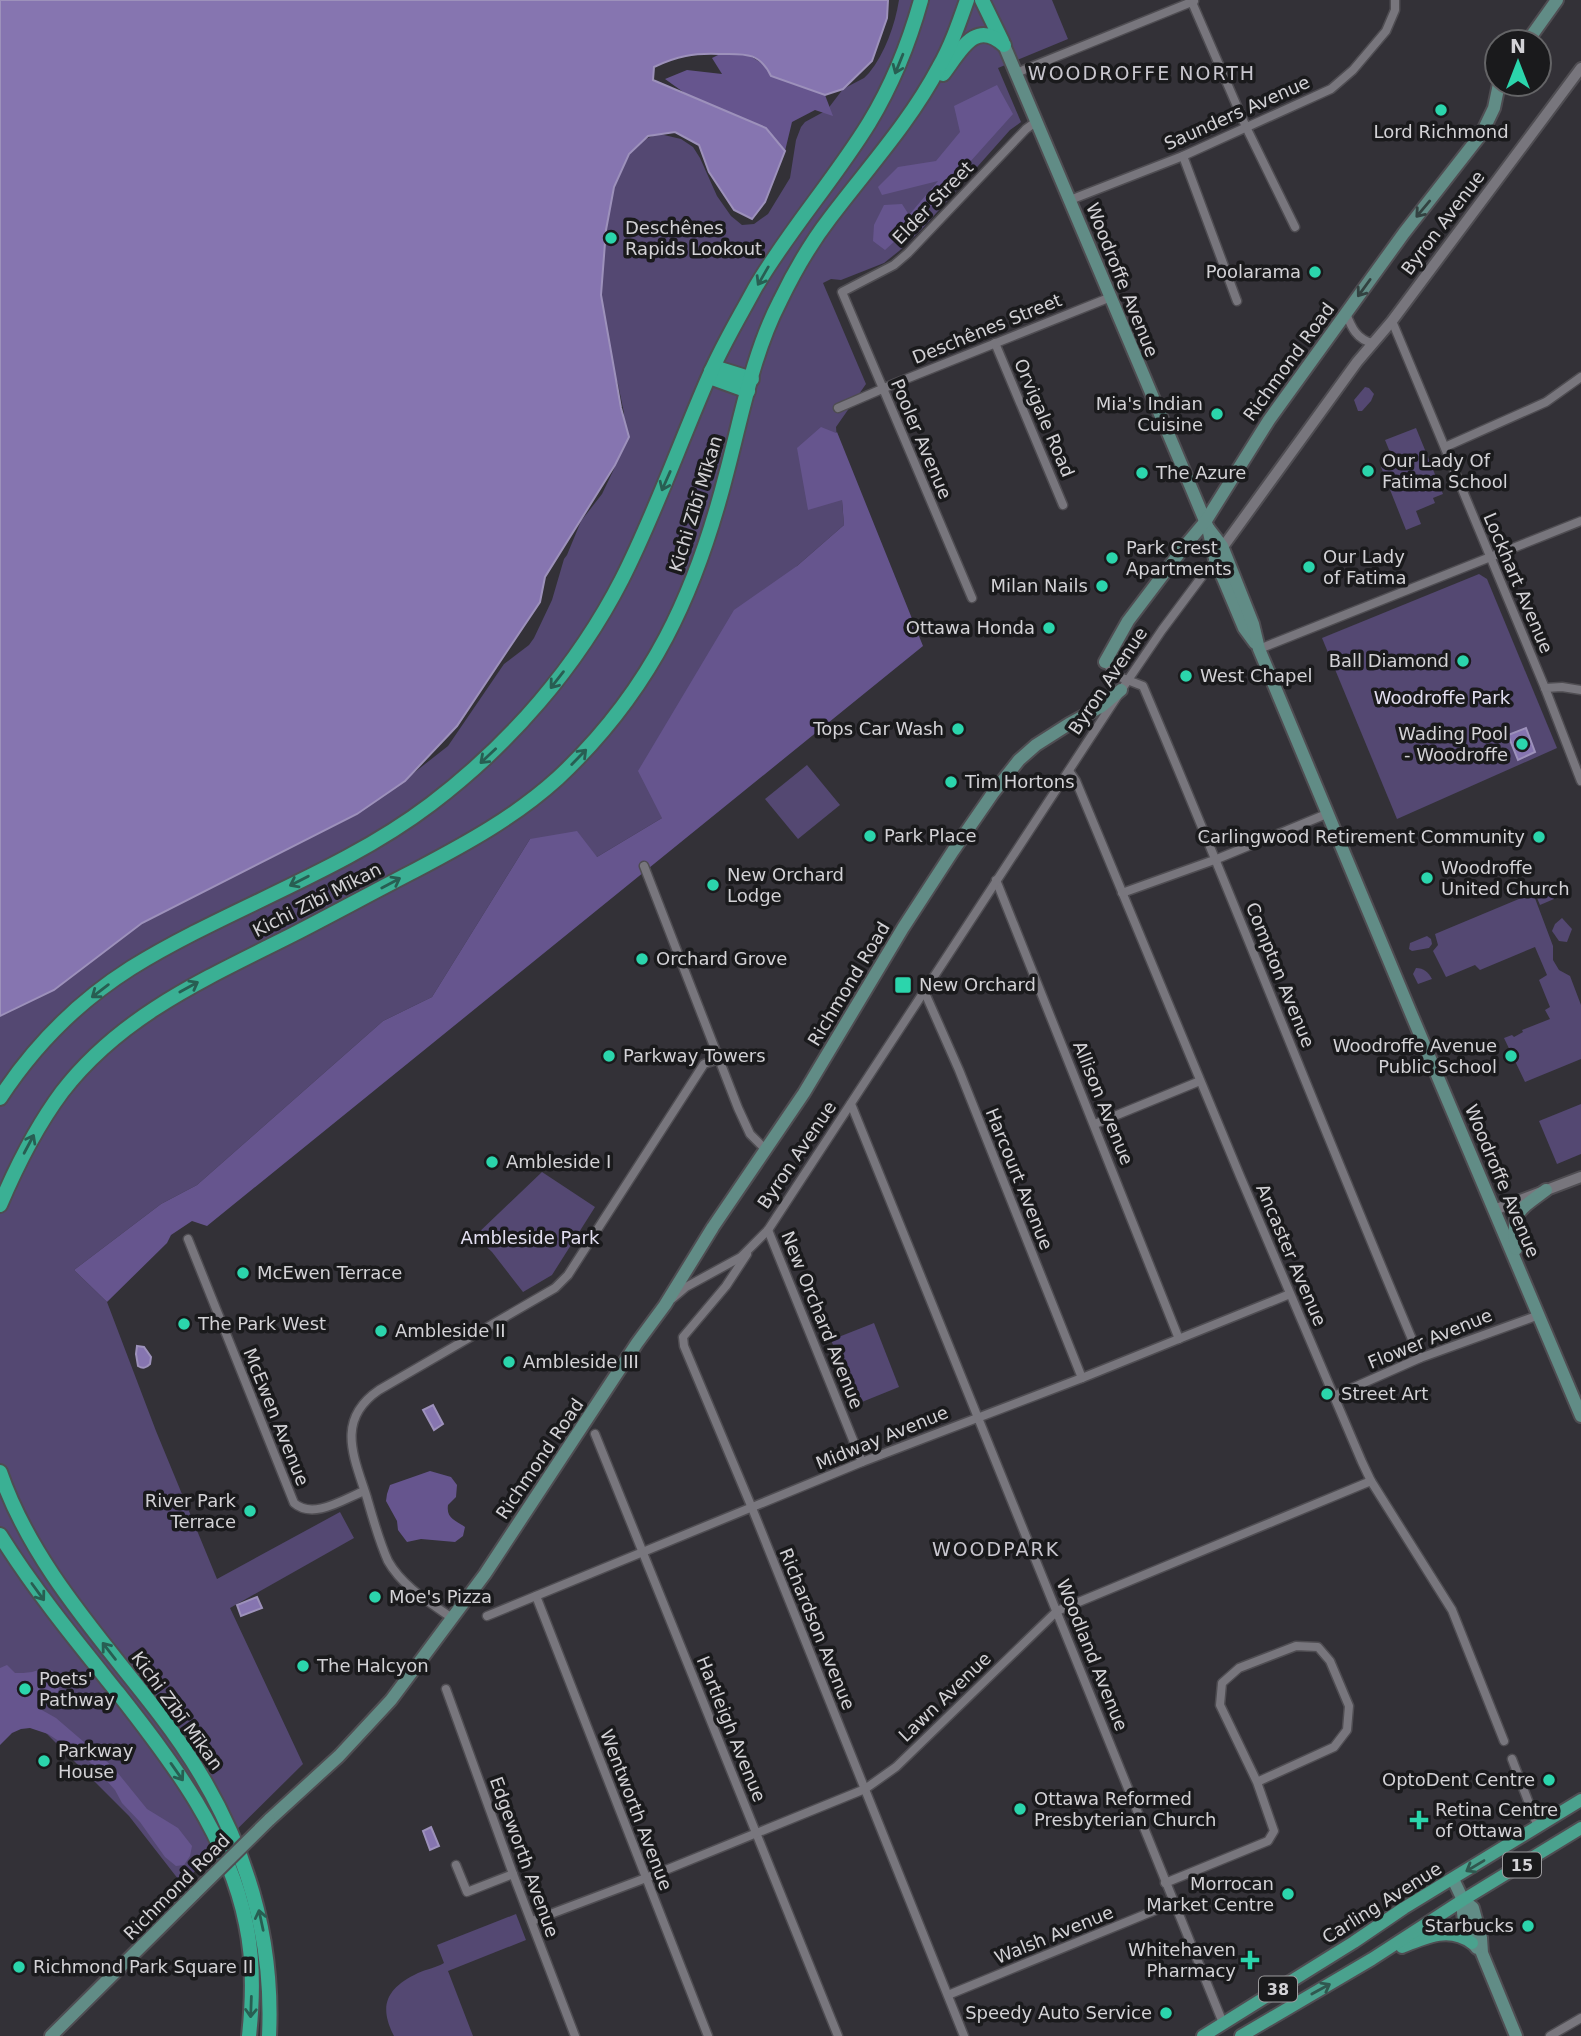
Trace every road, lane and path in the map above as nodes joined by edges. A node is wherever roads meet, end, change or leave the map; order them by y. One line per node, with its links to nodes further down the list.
1 (921, 0): 26 (highway, Kichi Zībī Mīkan, one-way to 26)
2 (967, 0): 13 (highway, Kichi Zībī Mīkan)
3 (982, 0): 9 (highway)
4 (992, 0): 9 (highway)
5 (1395, 0): 15 (street, Saunders Avenue)
6 (1558, 0): 8 (main road)
7 (1193, 1): 11 (street); 15 (street)
8 (1537, 28)
9 (1004, 45): 11 (main road, Woodroffe Avenue); 13 (highway)
10 (1581, 68): 23 (street, Byron Avenue)
11 (1016, 73): 14 (main road, Woodroffe Avenue)
12 (1496, 98): 22 (main road, Richmond Road, one-way to 22)
13 (907, 118): 28 (highway, Kichi Zībī Mīkan)
14 (1037, 121): 17 (main road, Woodroffe Avenue); 19 (street, Elder Street)
15 (1246, 127): 16 (street, Saunders Avenue); 18 (street)
16 (1183, 156): 17 (street, Saunders Avenue); 21 (street)
17 (1070, 200): 20 (main road, Woodroffe Avenue)
18 (1295, 227)
19 (842, 292): 29 (street, Pooler Avenue)
20 (1111, 298): 24 (street, Deschênes Street); 34 (main road, Woodroffe Avenue)
21 (1237, 301)
22 (1346, 313): 25 (street); 34 (main road, Richmond Road)
23 (1392, 321): 25 (street, Byron Avenue); 31 (street, Lockhart Avenue)
24 (995, 343): 29 (street, Deschênes Street); 32 (street, Orvigale Road)
25 (1373, 343): 35 (street, Byron Avenue)
26 (711, 372): 28 (highway); 53 (highway, Kichi Zībī Mīkan, one-way to 53)
27 (1581, 377): 31 (street)
28 (750, 385): 59 (highway, Kichi Zībī Mīkan, one-way to 28)
29 (883, 389): 30 (street, Deschênes Street); 37 (street, Pooler Avenue)
30 (838, 408)
31 (1444, 447): 36 (street, Lockhart Avenue)
32 (1063, 505)
33 (1581, 521): 36 (street)
34 (1206, 525): 35 (main road, Woodroffe Avenue); 39 (main road, Richmond Road)
35 (1217, 553): 38 (main road, Woodroffe Avenue); 40 (street, Byron Avenue)
36 (1489, 558): 38 (street); 41 (street, Lockhart Avenue)
37 (972, 598)
38 (1259, 649): 45 (main road, Woodroffe Avenue)
39 (1105, 662): 40 (street, Compton Avenue)
40 (1125, 685): 43 (street, Byron Avenue); 46 (street, Compton Avenue); 56 (main road, Richmond Road)
41 (1545, 688): 42 (street); 44 (street, Lockhart Avenue)
42 (1581, 690)
43 (1069, 771): 48 (street, Byron Avenue); 49 (street, Ancaster Avenue)
44 (1581, 781)
45 (1329, 813): 46 (street); 60 (main road, Woodroffe Avenue)
46 (1217, 859): 49 (street); 69 (street, Compton Avenue)
47 (644, 866): 51 (street)
48 (996, 880): 50 (street, Byron Avenue); 55 (street, Allison Avenue)
49 (1122, 892): 52 (street, Ancaster Avenue)
50 (925, 993): 54 (street, Byron Avenue); 70 (street, Harcourt Avenue)
51 (719, 1059): 56 (street); 78 (street)
52 (1200, 1081): 55 (street); 65 (street, Ancaster Avenue)
53 (0, 1098)
54 (851, 1104): 61 (street, Byron Avenue); 73 (street, Woodland Avenue)
55 (1095, 1124): 68 (street, Allison Avenue)
56 (765, 1149): 66 (main road, Richmond Road)
57 (1581, 1177): 58 (street)
58 (1546, 1191): 60 (street); 64 (main road)
59 (0, 1205)
60 (1494, 1210): 64 (main road, Woodroffe Avenue)
61 (768, 1230): 63 (street, Byron Avenue); 75 (street, New Orchard Avenue)
62 (188, 1239): 78 (street, McEwen Avenue)
63 (751, 1248): 66 (street, Byron Avenue); 79 (street, Richardson Avenue)
64 (1518, 1264): 67 (main road, Woodroffe Avenue)
65 (1290, 1294): 68 (street, Midway Avenue); 71 (street, Ancaster Avenue)
66 (665, 1305): 85 (main road, Richmond Road)
67 (1539, 1315): 69 (street, Flower Avenue); 72 (main road, Woodroffe Avenue)
68 (1179, 1339): 70 (street, Midway Avenue)
69 (1420, 1358): 71 (street, Flower Avenue)
70 (1082, 1378): 73 (street, Midway Avenue)
71 (1334, 1396): 77 (street, Ancaster Avenue)
72 (1581, 1416)
73 (980, 1417): 75 (street, Midway Avenue); 83 (street, Woodland Avenue)
74 (595, 1434): 81 (street, Hartleigh Avenue)
75 (862, 1462): 79 (street, Midway Avenue)
76 (0, 1472): 111 (highway, Kichi Zībī Mīkan, one-way to 76)
77 (1371, 1481): 83 (street, Lawn Avenue); 87 (street, Ancaster Avenue)
78 (364, 1491): 85 (street)
79 (752, 1508): 81 (street, Midway Avenue); 90 (street, Richardson Avenue)
80 (0, 1535): 110 (highway, Kichi Zībī Mīkan, one-way to 110)
81 (642, 1553): 82 (street, Midway Avenue); 94 (street, Hartleigh Avenue)
82 (536, 1596): 84 (street, Midway Avenue); 97 (street, Wentworth Avenue)
83 (1057, 1611): 90 (street, Lawn Avenue); 99 (street, Woodland Avenue)
84 (488, 1616)
85 (452, 1618): 109 (main road, Richmond Road, bridge)
86 (446, 1689): 96 (street, Edgeworth Avenue)
87 (1504, 1741)
88 (1511, 1759): 92 (street)
89 (1257, 1782): 89 (street); 99 (street)
90 (865, 1789): 94 (street, Lawn Avenue); 106 (street, Richardson Avenue)
91 (1581, 1800): 92 (main road, Carling Avenue / 15)
92 (1538, 1827): 98 (main road, Carling Avenue / 15, one-way to 98)
93 (1581, 1828): 100 (main road, 15)
94 (756, 1834): 97 (street, Lawn Avenue); 114 (street, Hartleigh Avenue)
95 (456, 1865): 96 (street)
96 (513, 1874): 102 (street, Edgeworth Avenue)
97 (646, 1878): 102 (street, Lawn Avenue); 113 (street, Wentworth Avenue)
98 (1453, 1879): 100 (main road); 108 (main road, Carling Avenue / 38)
99 (1165, 1883): 101 (street, Woodland Avenue)
100 (1463, 1900): 103 (main road); 104 (main road); 105 (main road, 38)
101 (1173, 1903): 106 (street, Walsh Avenue); 108 (street, Woodland Avenue)
102 (531, 1922): 112 (street, Edgeworth Avenue)
103 (1472, 1943): 104 (main road); 105 (main road)
104 (1482, 1953): 118 (main road)
105 (1372, 1959): 117 (main road, 38, one-way to 105)
106 (948, 1995): 115 (street, Richardson Avenue)
107 (1581, 2018): 119 (street)
108 (1223, 2023): 116 (main road, Carling Avenue / 38)
109 (51, 2036)
110 (250, 2036)
111 (269, 2036)
112 (575, 2036)
113 (708, 2036)
114 (838, 2036)
115 (964, 2036)
116 (1203, 2036)
117 (1241, 2036)
118 (1516, 2036)
119 (1550, 2036)

